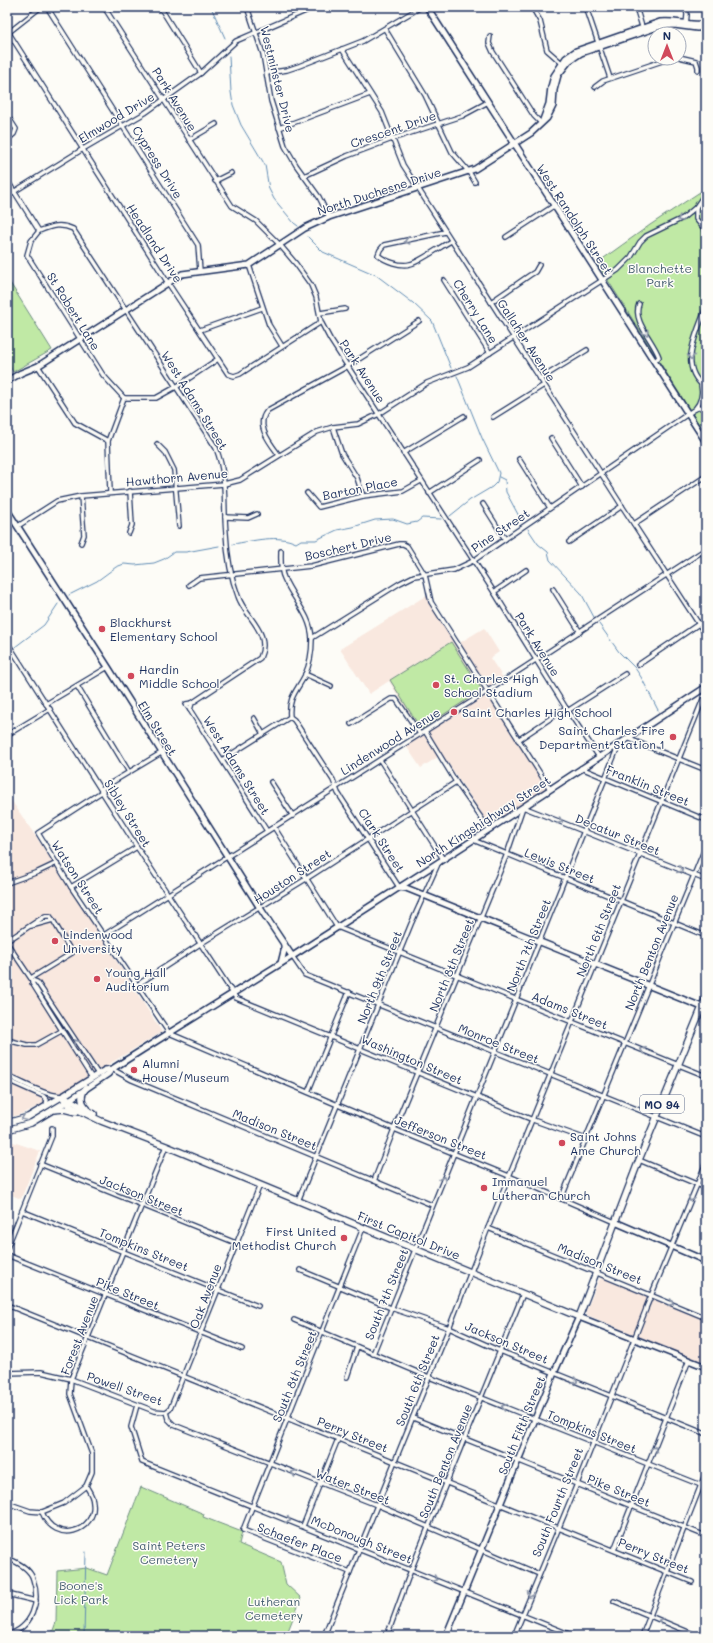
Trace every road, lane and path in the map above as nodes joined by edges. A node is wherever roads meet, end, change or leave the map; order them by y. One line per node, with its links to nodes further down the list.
1 (41, 7): 19 (street)
2 (47, 7): 39 (street, Cypress Drive)
3 (104, 7): 33 (street, Park Avenue)
4 (160, 7): 28 (street)
5 (247, 7): 20 (street, Westminster Drive)
6 (315, 7): 13 (street, Elmwood Drive)
7 (421, 7): 17 (street)
8 (427, 7): 34 (main road, West Randolph Street)
9 (532, 7): 25 (street)
10 (586, 7): 22 (street)
11 (636, 7): 18 (street)
12 (686, 7): 15 (street)
13 (307, 9): 20 (street, Elmwood Drive)
14 (706, 24): 15 (main road, North Duchesne Drive)
15 (686, 25): 16 (main road, North Duchesne Drive); 18 (main road, North Duchesne Drive)
16 (706, 27)
17 (385, 29): 23 (street); 38 (street)
18 (643, 29): 22 (main road, North Duchesne Drive)
19 (8, 32): 45 (street, Headland Drive)
20 (256, 32): 28 (street, Elmwood Drive); 29 (street, Westminster Drive)
21 (490, 36): 36 (street)
22 (599, 44): 25 (main road, North Duchesne Drive); 30 (street)
23 (342, 49): 29 (street); 32 (street, Gallaher Avenue)
24 (687, 59): 27 (street)
25 (563, 64): 36 (main road, North Duchesne Drive)
26 (647, 66): 30 (street)
27 (698, 70)
28 (201, 73): 33 (street, Elmwood Drive)
29 (267, 73): 40 (street, Westminster Drive)
30 (610, 78): 31 (street)
31 (595, 87)
32 (370, 94): 40 (street); 41 (street, Gallaher Avenue)
33 (164, 100): 39 (street, Elmwood Drive); 43 (street, Park Avenue)
34 (488, 102): 38 (street, Crescent Drive); 44 (main road, West Randolph Street)
35 (7, 115): 42 (street)
36 (542, 121): 44 (main road, North Duchesne Drive)
37 (216, 124): 43 (street)
38 (439, 124): 41 (street, Crescent Drive); 46 (street)
39 (124, 126): 45 (street, Elmwood Drive); 67 (street, Cypress Drive)
40 (279, 128): 48 (street, Westminster Drive)
41 (392, 139): 48 (street, Crescent Drive); 52 (street, Gallaher Avenue)
42 (7, 140)
43 (190, 140): 50 (street, Park Avenue)
44 (515, 142): 46 (main road, North Duchesne Drive); 56 (main road, West Randolph Street)
45 (82, 149): 53 (street, Elmwood Drive); 70 (street, Headland Drive)
46 (469, 172): 51 (street); 52 (main road, North Duchesne Drive)
47 (230, 173): 50 (street)
48 (304, 176): 58 (street, Westminster Drive)
49 (7, 180): 53 (street)
50 (215, 181): 64 (street, Park Avenue)
51 (475, 182)
52 (418, 188): 58 (main road, North Duchesne Drive); 61 (street, Gallaher Avenue)
53 (15, 191): 55 (street, Elmwood Drive); 59 (street)
54 (706, 192): 57 (street, Hawthorn Avenue)
55 (7, 196)
56 (555, 205): 62 (street); 69 (main road, West Randolph Street)
57 (696, 207): 60 (street); 69 (street, Hawthorn Avenue, one-way to 69)
58 (329, 217): 64 (main road, North Duchesne Drive)
59 (39, 231): 75 (street, West Adams Street); 82 (street, St Robert Lane)
60 (706, 231)
61 (445, 232): 63 (street, Gallaher Avenue); 63 (street, one-way to 63)
62 (506, 237)
63 (451, 241): 71 (street, Gallaher Avenue)
64 (280, 245): 65 (main road, North Duchesne Drive); 77 (street, Park Avenue)
65 (249, 265): 67 (main road, North Duchesne Drive); 74 (street)
66 (539, 265): 71 (street)
67 (200, 271): 70 (main road, North Duchesne Drive)
68 (444, 280): 85 (street, Cherry Lane)
69 (602, 280): 81 (street, Hawthorn Avenue); 87 (main road, West Randolph Street)
70 (168, 283): 75 (main road, North Duchesne Drive); 80 (street, Headland Drive)
71 (490, 302): 81 (street, Gallaher Avenue)
72 (639, 304): 87 (street, one-way to 87)
73 (706, 307): 93 (street, one-way to 93)
74 (262, 308): 80 (street); 83 (street)
75 (126, 309): 82 (main road, North Duchesne Drive); 94 (street, West Adams Street)
76 (345, 309): 77 (street)
77 (320, 312): 79 (street, Park Avenue)
78 (419, 321): 89 (street)
79 (321, 322): 83 (street, Headland Drive); 89 (street, Park Avenue)
80 (200, 330): 86 (street, Headland Drive)
81 (514, 337): 85 (street, Hawthorn Avenue); 90 (street, Gallaher Avenue)
82 (80, 339): 88 (main road, North Duchesne Drive); 96 (street, St Robert Lane)
83 (282, 346): 86 (street, Headland Drive)
84 (587, 350): 90 (street)
85 (490, 353): 99 (street, Hawthorn Avenue)
86 (218, 359): 94 (street)
87 (655, 361): 100 (main road, West Randolph Street)
88 (38, 366): 91 (main road, North Duchesne Drive); 105 (street)
89 (348, 366): 99 (street, Park Avenue); 109 (street)
90 (540, 379): 92 (street, Gallaher Avenue)
91 (7, 381)
92 (544, 385): 102 (street); 112 (street, Gallaher Avenue)
93 (701, 385): 95 (street); 98 (street)
94 (176, 387): 96 (street); 115 (street, West Adams Street)
95 (706, 388)
96 (124, 398): 105 (street)
97 (706, 405): 98 (street, Pine Street)
98 (696, 409): 100 (street, Pine Street)
99 (379, 414): 103 (street, Hawthorn Avenue); 108 (street, Park Avenue)
100 (688, 414): 106 (main road, West Randolph Street); 112 (street, Pine Street)
101 (464, 416): 108 (street)
102 (493, 417)
103 (333, 428): 109 (street, Hawthorn Avenue); 123 (street)
104 (551, 438): 117 (street)
105 (108, 441): 119 (street)
106 (706, 442)
107 (157, 444): 116 (street)
108 (403, 453): 114 (street, Park Avenue)
109 (279, 455): 115 (street, Hawthorn Avenue)
110 (519, 459): 126 (street)
111 (480, 460): 121 (street)
112 (601, 473): 117 (street, Pine Street); 125 (street, Gallaher Avenue)
113 (706, 476): 130 (street)
114 (421, 481): 121 (street, Park Avenue); 123 (street, Barton Place)
115 (224, 484): 116 (street, Hawthorn Avenue); 129 (street, West Adams Street)
116 (175, 487): 118 (street, Hawthorn Avenue); 132 (street)
117 (582, 487): 126 (street, Pine Street)
118 (130, 491): 119 (street, Hawthorn Avenue); 133 (street)
119 (110, 492): 122 (street, Hawthorn Avenue)
120 (307, 493): 123 (street, Barton Place)
121 (429, 493): 139 (street, Park Avenue)
122 (81, 496): 131 (street, Hawthorn Avenue); 136 (street)
123 (363, 496)
124 (483, 504): 134 (street)
125 (622, 506): 130 (street, Gallaher Avenue); 135 (street)
126 (550, 508): 134 (street, Pine Street)
127 (7, 510): 131 (main road, Elm Street)
128 (257, 514): 129 (street)
129 (225, 517): 142 (street, West Adams Street)
130 (634, 524): 144 (street, Gallaher Avenue)
131 (18, 526): 156 (main road, Elm Street)
132 (179, 526)
133 (129, 533)
134 (505, 539): 139 (street, Pine Street)
135 (569, 542)
136 (81, 543)
137 (706, 549): 144 (street, Lindenwood Avenue)
138 (281, 551): 140 (street)
139 (473, 561): 143 (street, Pine Street); 147 (street, Park Avenue)
140 (282, 569): 142 (street, Boschert Drive); 143 (street, Boschert Drive); 152 (street)
141 (526, 570): 147 (street)
142 (232, 575): 145 (street, Boschert Drive); 180 (street, West Adams Street)
143 (425, 575): 152 (street, Pine Street); 162 (street)
144 (668, 575): 149 (street, Gallaher Avenue); 150 (street, Lindenwood Avenue)
145 (189, 585)
146 (553, 589): 150 (street)
147 (494, 592): 154 (street, Park Avenue)
148 (706, 620): 149 (street)
149 (699, 624): 151 (street, Gallaher Avenue); 155 (street)
150 (580, 632): 154 (street, Lindenwood Avenue)
151 (706, 635)
152 (312, 638): 157 (street)
153 (7, 642): 164 (street, Sibley Street)
154 (537, 660): 162 (street, Lindenwood Avenue); 166 (street, Park Avenue)
155 (638, 665)
156 (108, 667): 159 (street); 177 (main road, Elm Street)
157 (306, 674): 160 (street); 167 (street)
158 (625, 674): 166 (street)
159 (77, 686): 164 (street); 184 (street)
160 (331, 686)
161 (706, 687): 174 (main road, North Kingshighway Street)
162 (488, 691): 170 (street, Lindenwood Avenue); 175 (street)
163 (706, 692): 179 (street, North 6th Street)
164 (46, 704): 165 (street, Sibley Street)
165 (50, 709): 173 (street); 190 (street, Sibley Street)
166 (567, 709): 175 (street); 178 (street, Park Avenue)
167 (290, 717): 171 (street); 188 (street, Clark Street)
168 (254, 718): 171 (street)
169 (351, 724): 172 (street)
170 (425, 731): 172 (street, Lindenwood Avenue); 187 (street)
171 (263, 734): 180 (street)
172 (420, 734): 181 (street, Lindenwood Avenue)
173 (7, 735)
174 (627, 738): 176 (main road, North Kingshighway Street); 179 (street)
175 (518, 740): 189 (street)
176 (620, 743): 178 (main road, North Kingshighway Street); 185 (street, North 7th Street)
177 (161, 753): 184 (street); 206 (main road, Elm Street)
178 (599, 756): 182 (main road, North Kingshighway Street)
179 (678, 759): 183 (street); 191 (street, North 6th Street)
180 (222, 760): 199 (street, West Adams Street)
181 (380, 760): 188 (street, Lindenwood Avenue); 193 (street)
182 (581, 768): 185 (street, Franklin Street); 189 (main road, North Kingshighway Street)
183 (706, 770)
184 (129, 772): 190 (street)
185 (606, 779): 191 (street, Franklin Street); 198 (street, North 7th Street)
186 (270, 782): 194 (street)
187 (456, 782): 193 (street, Houston Street); 197 (street)
188 (336, 787): 194 (street, Lindenwood Avenue); 200 (street, Clark Street)
189 (550, 789): 192 (main road, North Kingshighway Street)
190 (102, 790): 203 (street, Sibley Street); 208 (street, Watson Street)
191 (661, 801): 195 (street, Franklin Street); 204 (street, North 6th Street)
192 (524, 807): 197 (main road, North Kingshighway Street); 198 (street, Decatur Street, one-way to 198); 205 (street, North 8th Street)
193 (411, 811): 200 (street, Houston Street); 207 (street)
194 (293, 816): 196 (street, Lindenwood Avenue)
195 (706, 820)
196 (274, 827): 199 (street, Lindenwood Avenue); 211 (street, West Adams Street)
197 (489, 829): 201 (main road, North Kingshighway Street)
198 (585, 831): 204 (street, Decatur Street); 210 (street, North 7th Street)
199 (267, 832): 206 (street, Lindenwood Avenue)
200 (368, 838): 211 (street, Houston Street); 215 (street, Clark Street)
201 (473, 840): 205 (street, Lewis Street); 207 (main road, North Kingshighway Street)
202 (706, 846): 209 (street, North Benton Avenue)
203 (137, 847): 214 (street); 216 (street, Sibley Street)
204 (640, 853): 209 (street, Decatur Street, one-way to 209); 218 (street, North 6th Street)
205 (507, 854): 210 (street, Lewis Street); 220 (street, North 8th Street)
206 (228, 857): 216 (street, Lindenwood Avenue); 219 (main road, Elm Street)
207 (443, 859): 215 (main road, North Kingshighway Street); 217 (street, North 9th Street)
208 (57, 864): 213 (street); 214 (street, Watson Street)
209 (694, 875): 212 (street, Decatur Street); 222 (street, North Benton Avenue)
210 (566, 878): 218 (street, Lewis Street); 228 (street, North 7th Street)
211 (306, 879): 219 (street, Houston Street); 224 (street, West Adams Street)
212 (706, 880)
213 (7, 883)
214 (71, 887): 225 (street, Watson Street)
215 (399, 887): 217 (main road, Clark Street); 224 (main road, North Kingshighway Street)
216 (169, 894): 225 (street, Lindenwood Avenue); 230 (street, Sibley Street)
217 (425, 896): 220 (main road, Clark Street); 231 (street, North 9th Street)
218 (620, 901): 222 (street, Lewis Street); 234 (street, North 6th Street)
219 (260, 908): 229 (main road, Elm Street); 230 (street, Houston Street)
220 (481, 918): 228 (main road, Clark Street); 235 (street, North 8th Street)
221 (53, 920): 223 (street); 223 (street); 236 (street)
222 (674, 923): 226 (street, Lewis Street); 238 (street, North Benton Avenue)
223 (30, 926): 227 (street)
224 (337, 927): 231 (street, Adams Street); 232 (main road, North Kingshighway Street)
225 (104, 935): 237 (street, Watson Street)
226 (706, 936)
227 (7, 942): 236 (street)
228 (540, 942): 234 (main road, Clark Street); 242 (street, North 7th Street)
229 (284, 943): 232 (main road, Elm Street); 233 (main road)
230 (200, 944): 237 (street, Houston Street); 240 (street, Sibley Street)
231 (400, 952): 235 (street, Adams Street); 243 (street, North 9th Street)
232 (292, 956): 233 (main road, North Kingshighway Street); 239 (street, Monroe Street)
233 (282, 963): 240 (main road, North Kingshighway Street)
234 (595, 964): 238 (main road, Clark Street); 245 (street, North 6th Street)
235 (457, 975): 242 (street, Adams Street); 246 (street, North 8th Street)
236 (32, 979): 247 (street); 257 (street, one-way to 236)
237 (137, 985): 248 (street, Watson Street)
238 (648, 986): 244 (main road, Clark Street); 251 (street, North Benton Avenue)
239 (349, 992): 243 (street, Monroe Street); 249 (street)
240 (233, 993): 248 (main road, North Kingshighway Street); 249 (street, Washington Street)
241 (706, 996): 244 (main road)
242 (516, 999): 245 (street, Adams Street); 253 (street, North 7th Street)
243 (379, 1005): 246 (street, Monroe Street); 252 (street, North 9th Street)
244 (704, 1008): 254 (main road, MO 94)
245 (572, 1022): 251 (street, Adams Street); 258 (street, North 6th Street)
246 (436, 1028): 253 (street, Monroe Street); 256 (street, North 8th Street)
247 (63, 1030): 250 (street); 261 (street)
248 (169, 1033): 255 (main road, North Kingshighway Street); 264 (street, Jefferson Street)
249 (331, 1036): 252 (street, Washington Street); 264 (street)
250 (7, 1040)
251 (625, 1043): 254 (street, Adams Street, one-way to 251); 266 (street, North Benton Avenue)
252 (361, 1049): 256 (street, Washington Street); 269 (street, North 9th Street)
253 (495, 1052): 258 (street, Monroe Street); 267 (street, North 7th Street)
254 (679, 1065): 260 (street, Adams Street); 272 (main road, MO 94)
255 (112, 1069): 257 (main road); 263 (main road); 283 (street, Madison Street)
256 (418, 1072): 267 (street, Washington Street); 277 (street, North 8th Street)
257 (98, 1074): 261 (main road)
258 (551, 1075): 266 (street, Monroe Street); 273 (street, North 6th Street)
259 (7, 1076): 265 (street)
260 (706, 1076)
261 (92, 1078): 265 (main road)
262 (7, 1080): 270 (street)
263 (86, 1088): 268 (main road); 271 (main road)
264 (308, 1092): 269 (street, Jefferson Street)
265 (63, 1096): 268 (main road); 270 (main road)
266 (603, 1096): 272 (street, Monroe Street); 280 (street, North Benton Avenue)
267 (477, 1097): 273 (street, Washington Street); 282 (street, North 7th Street)
268 (67, 1101): 270 (main road); 271 (main road, First Capitol Drive); 274 (main road, First Capitol Drive)
269 (338, 1105): 277 (street, Jefferson Street); 283 (street, North 9th Street)
270 (49, 1108): 274 (main road); 275 (main road, one-way to 275); 278 (main road)
271 (97, 1116): 274 (main road, First Capitol Drive)
272 (656, 1118): 279 (street, Monroe Street); 284 (main road, MO 94)
273 (533, 1120): 280 (street, Washington Street); 287 (street, North 6th Street)
274 (104, 1122): 281 (main road, First Capitol Drive)
275 (7, 1123)
276 (52, 1128): 286 (street)
277 (394, 1129): 282 (street, Jefferson Street); 288 (street)
278 (7, 1130)
279 (706, 1137)
280 (586, 1139): 292 (street, North Benton Avenue)
281 (166, 1146): 289 (main road, First Capitol Drive); 295 (street, Forest Avenue)
282 (454, 1154): 287 (street, Jefferson Street); 294 (street, South 7th Street, one-way to 282)
283 (317, 1157): 288 (street, Madison Street); 293 (street, North 9th Street)
284 (639, 1160): 290 (street); 297 (main road, MO 94)
285 (706, 1163): 290 (street, South Fourth Street)
286 (40, 1164): 295 (street, Jackson Street); 296 (street)
287 (509, 1176): 292 (street, Jefferson Street); 299 (street, South 6th Street)
288 (374, 1181): 294 (street, Madison Street)
289 (260, 1185): 293 (main road, First Capitol Drive); 300 (street, Oak Avenue)
290 (697, 1185): 291 (street); 301 (street, South Fourth Street, one-way to 301)
291 (706, 1188)
292 (561, 1199): 297 (street, Jefferson Street)
293 (298, 1201): 298 (main road, First Capitol Drive)
294 (432, 1205): 303 (street, South 7th Street)
295 (141, 1206): 300 (street, Jackson Street); 304 (street, Forest Avenue)
296 (22, 1211): 302 (street); 304 (street, Tompkins Street)
297 (615, 1222): 301 (main road, Jefferson Street); 308 (main road, South Fifth Street / MO 94)
298 (363, 1228): 303 (main road, First Capitol Drive); 310 (street, South 8th Street)
299 (488, 1228): 308 (street, Madison Street); 309 (street, South 6th Street)
300 (236, 1243): 311 (street, Oak Avenue)
301 (672, 1247): 306 (main road, Jefferson Street); 314 (street, South Fourth Street)
302 (7, 1248)
303 (415, 1250): 309 (main road, First Capitol Drive); 317 (street, South 7th Street)
304 (122, 1251): 311 (street, Tompkins Street); 312 (street, Forest Avenue)
305 (7, 1255): 312 (street, Pike Street)
306 (706, 1261)
307 (300, 1270): 310 (street, Jackson Street)
308 (596, 1272): 314 (street, Madison Street); 318 (main road, South Fifth Street / MO 94)
309 (471, 1273): 313 (main road, First Capitol Drive); 321 (street, South 6th Street)
310 (340, 1286): 317 (street, Jackson Street); 323 (street, South 8th Street)
311 (218, 1290): 316 (street, Tompkins Street); 322 (street, Oak Avenue)
312 (105, 1294): 322 (street, Pike Street); 324 (street, Forest Avenue)
313 (523, 1294): 318 (main road, First Capitol Drive); 328 (street, South Benton Avenue)
314 (651, 1295): 319 (street, Madison Street, one-way to 319); 325 (street, South Fourth Street)
315 (7, 1305): 324 (street, Perry Street)
316 (258, 1306)
317 (391, 1308): 321 (street, Jackson Street); 329 (street, South 7th Street)
318 (579, 1317): 325 (main road, First Capitol Drive); 333 (main road, South Fifth Street)
319 (706, 1317)
320 (294, 1320): 323 (street, Tompkins Street)
321 (449, 1328): 328 (street, Jackson Street); 336 (street, South 6th Street)
322 (202, 1332): 327 (street, Pike Street); 334 (street, Oak Avenue)
323 (322, 1332): 326 (street, Tompkins Street); 342 (street, South 8th Street)
324 (88, 1338): 334 (street, Perry Street); 337 (street, Forest Avenue)
325 (634, 1338): 330 (main road, First Capitol Drive); 338 (street, South Fourth Street)
326 (357, 1347): 329 (street, Tompkins Street); 335 (street)
327 (242, 1349)
328 (500, 1351): 333 (street, Jackson Street); 339 (street, South Benton Avenue)
329 (373, 1354): 336 (street, Tompkins Street)
330 (689, 1360): 331 (main road, First Capitol Drive); 344 (street)
331 (706, 1367)
332 (7, 1373): 337 (street, Powell Street)
333 (554, 1373): 338 (street, Jackson Street, one-way to 338); 345 (main road, South Fifth Street)
334 (184, 1376): 341 (street, Oak Avenue); 342 (street, Perry Street)
335 (347, 1376)
336 (429, 1377): 339 (street, Tompkins Street); 343 (street, South 6th Street)
337 (71, 1379): 340 (street, Powell Street); 359 (street, Forest Avenue)
338 (611, 1396): 344 (street, Jackson Street); 349 (street, South Fourth Street)
339 (481, 1398): 345 (street, Tompkins Street, one-way to 339); 348 (street, South Benton Avenue)
340 (137, 1404): 341 (street, Powell Street); 364 (street, McDonough Street)
341 (166, 1412): 352 (street, Water Street)
342 (288, 1418): 347 (street, Perry Street); 352 (street, South 8th Street)
343 (413, 1418): 348 (street, Pike Street); 351 (street, South 6th Street)
344 (666, 1418): 346 (street, Jackson Street); 353 (street, one-way to 344)
345 (535, 1419): 349 (street, Tompkins Street); 350 (main road, South Fifth Street)
346 (706, 1434)
347 (338, 1439): 351 (street, Perry Street); 356 (street)
348 (465, 1439): 350 (street, Pike Street); 355 (street, South Benton Avenue)
349 (593, 1442): 353 (street, Tompkins Street); 357 (street, South Fourth Street)
350 (518, 1460): 357 (street, Pike Street); 362 (main road, South Fifth Street)
351 (394, 1462): 355 (street, Perry Street); 363 (street, South 6th Street)
352 (270, 1463): 356 (street, Water Street, one-way to 352); 364 (street, South 8th Street)
353 (648, 1464): 358 (street, Tompkins Street); 365 (street)
354 (706, 1472): 358 (street)
355 (447, 1482): 362 (street, Perry Street); 368 (street, South Benton Avenue)
356 (319, 1483): 363 (street, Water Street); 367 (street)
357 (577, 1484): 365 (street, Pike Street); 369 (street, South Fourth Street)
358 (701, 1485): 360 (street, Tompkins Street); 370 (street)
359 (86, 1486): 366 (street); 366 (street)
360 (706, 1487)
361 (7, 1503): 366 (street)
362 (500, 1504): 369 (street, Perry Street); 374 (main road, South Fifth Street)
363 (377, 1505): 368 (street, Water Street); 373 (street, South 6th Street)
364 (252, 1506): 367 (street, McDonough Street, one-way to 367); 371 (street, South 8th Street)
365 (631, 1506): 370 (street, Pike Street); 375 (street)
366 (42, 1512)
367 (303, 1526): 373 (street, McDonough Street)
368 (429, 1527): 374 (street, Water Street); 377 (street, South Benton Avenue)
369 (558, 1527): 375 (street, Perry Street); 380 (street, South Fourth Street)
370 (684, 1527): 372 (street, Pike Street); 379 (street)
371 (242, 1530): 378 (street, Schaefer Place)
372 (706, 1536)
373 (359, 1549): 377 (street, McDonough Street); 378 (street, South 6th Street)
374 (482, 1550): 380 (street, Water Street); 382 (main road, South Fifth Street)
375 (614, 1550): 379 (street, Perry Street)
376 (7, 1558): 384 (street)
377 (411, 1570): 382 (street, McDonough Street, one-way to 382); 393 (street, South Benton Avenue)
378 (350, 1572): 392 (street, South 6th Street)
379 (668, 1572): 381 (street, Perry Street); 387 (street)
380 (539, 1574): 386 (street, South Fourth Street, one-way to 386)
381 (692, 1582)
382 (465, 1592): 386 (street, McDonough Street); 394 (main road, South Fifth Street)
383 (7, 1594): 384 (street)
384 (36, 1601): 389 (street)
385 (614, 1601): 387 (street)
386 (522, 1615): 395 (street, South Fourth Street); 396 (street, McDonough Street)
387 (649, 1617): 397 (street); 398 (street, one-way to 387)
388 (706, 1629): 399 (street)
389 (17, 1630): 390 (street); 391 (street)
390 (7, 1635)
391 (13, 1636)
392 (324, 1636)
393 (387, 1636)
394 (446, 1636)
395 (514, 1636)
396 (574, 1636)
397 (642, 1636)
398 (698, 1636)
399 (703, 1636)

